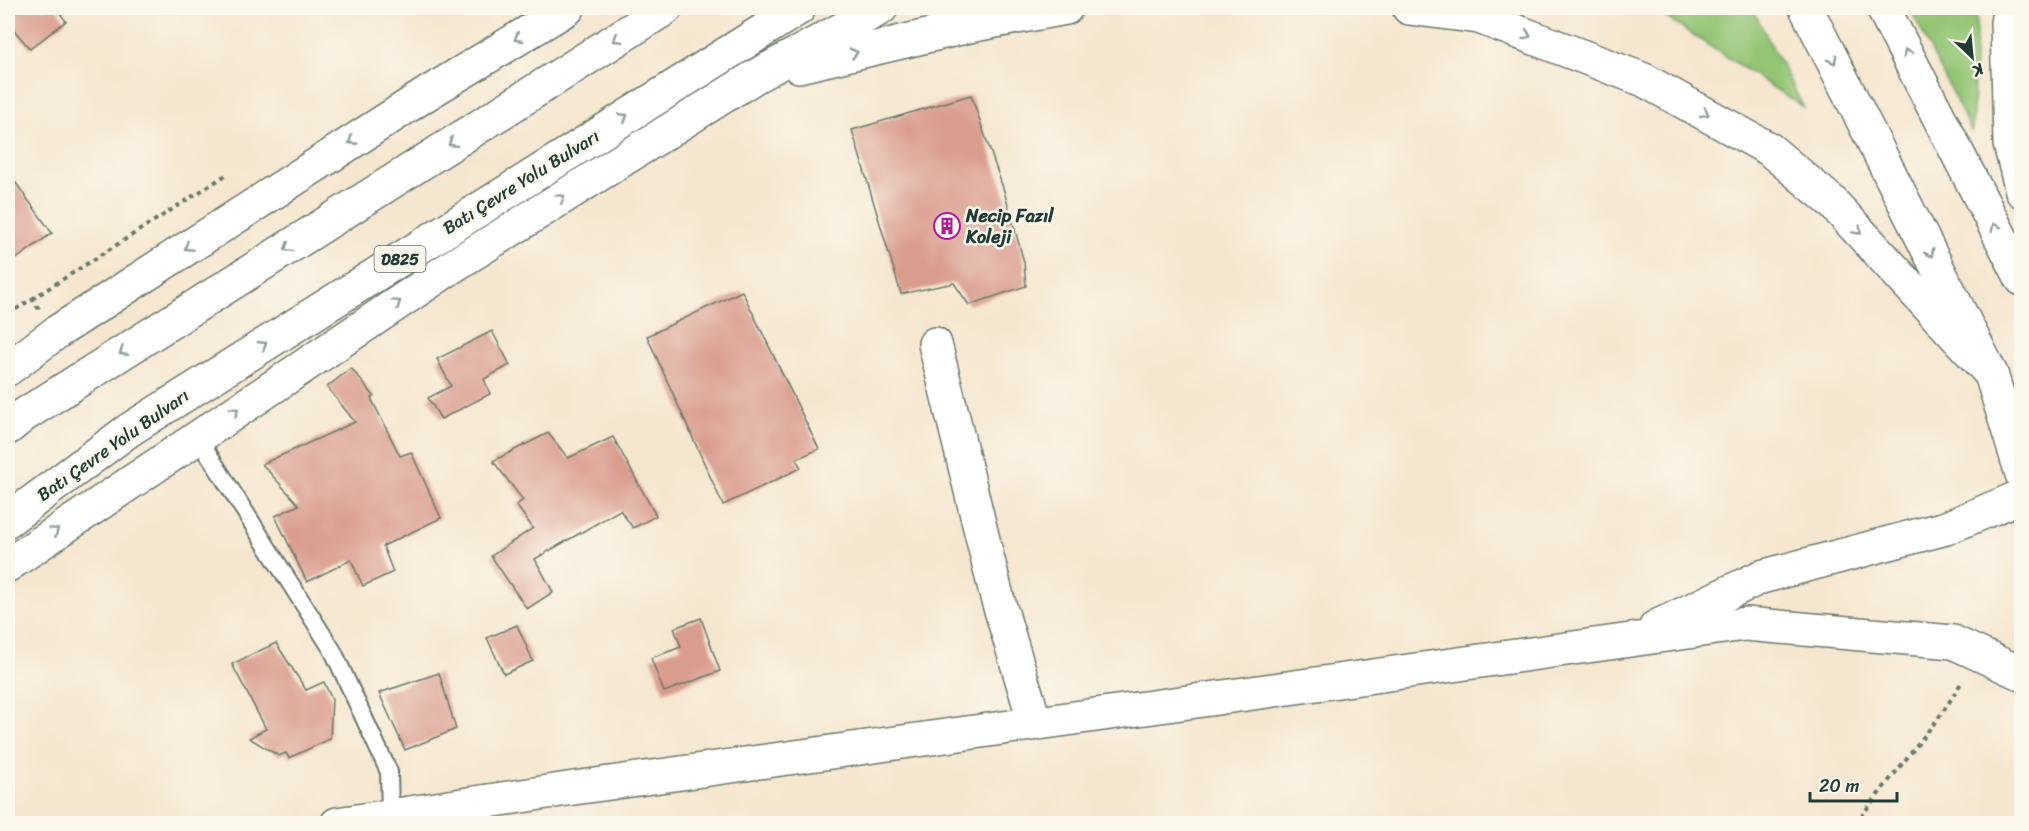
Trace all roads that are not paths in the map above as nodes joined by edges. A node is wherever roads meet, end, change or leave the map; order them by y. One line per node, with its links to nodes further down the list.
1 (568, 8): 14 (main road, one-way to 14)
2 (666, 8): 16 (main road, one-way to 16)
3 (799, 8): 20 (main road, Batı Çevre Yolu Bulvarı / D825, one-way to 3)
4 (881, 8): 10 (main road)
5 (1066, 8): 10 (main road, one-way to 5)
6 (1409, 8): 15 (main road, one-way to 15)
7 (1806, 8): 15 (main road, one-way to 15)
8 (1883, 8): 12 (main road, one-way to 8)
9 (2010, 8): 11 (main road)
10 (756, 76): 17 (main road, one-way to 10)
11 (2022, 191)
12 (2022, 279)
13 (935, 344): 24 (main road)
14 (8, 369)
15 (1991, 374): 18 (main road)
16 (8, 428)
17 (197, 436): 21 (main road, one-way to 17); 25 (lane)
18 (2022, 474)
19 (2022, 496): 22 (main road)
20 (8, 520)
21 (8, 565)
22 (1628, 640): 23 (main road); 24 (main road)
23 (2022, 674)
24 (1035, 723): 25 (main road)
25 (390, 815): 26 (main road)
26 (337, 824)

